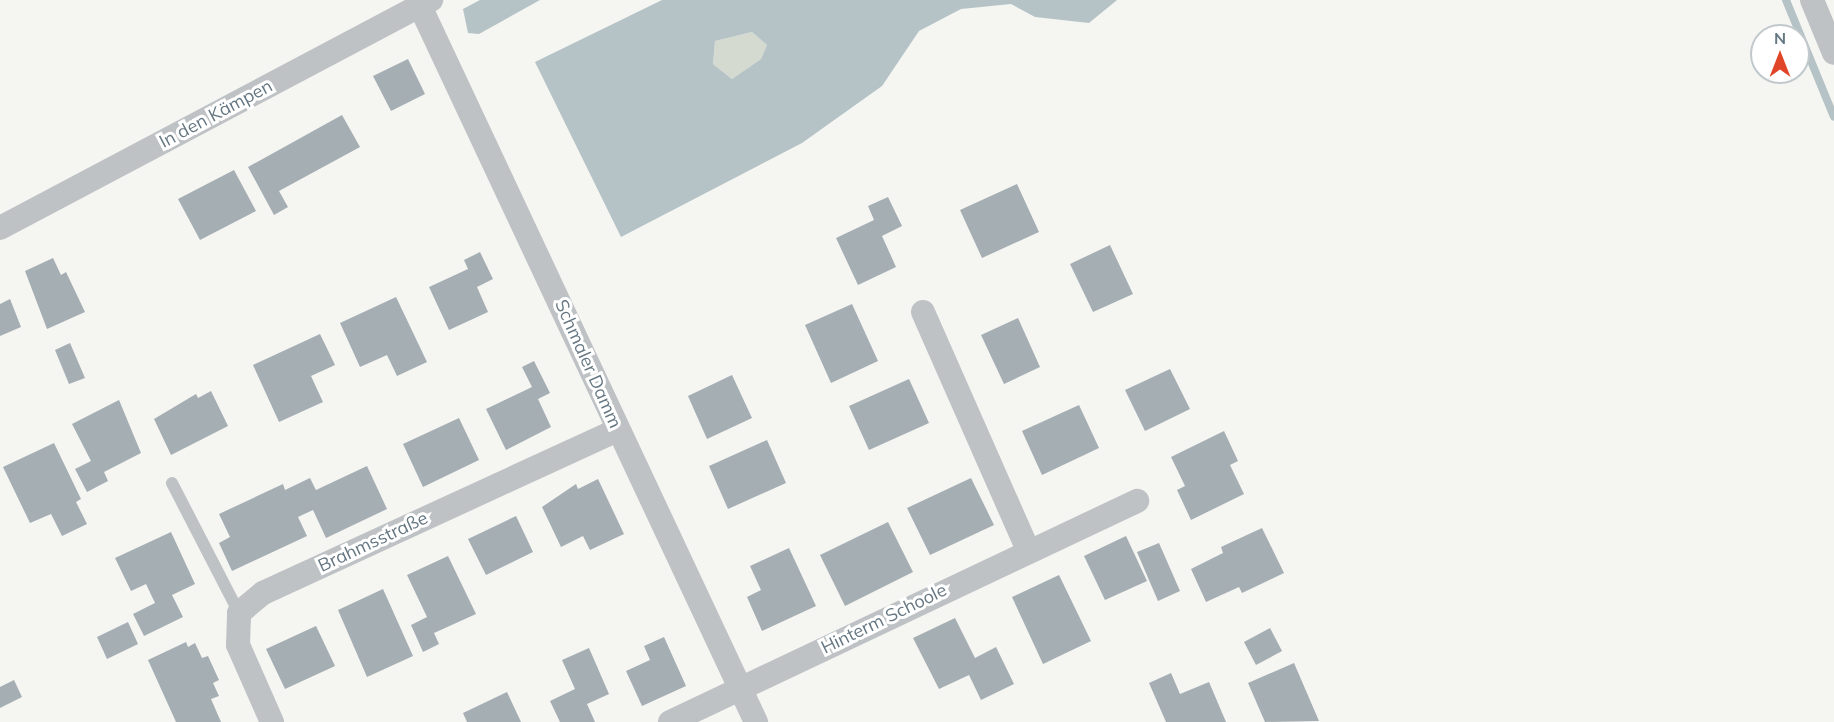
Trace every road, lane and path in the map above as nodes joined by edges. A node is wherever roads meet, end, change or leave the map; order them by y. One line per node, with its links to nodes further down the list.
1 (1812, 0): 3 (street)
2 (426, 3): 4 (street, In den Kämpen); 6 (street, Schmaler Damm)
3 (1834, 53)
4 (0, 228)
5 (923, 312): 9 (street)
6 (618, 430): 10 (street, Brahmsstraße); 11 (street, Schmaler Damm)
7 (172, 483): 10 (lane)
8 (1137, 501): 9 (street, Hinterm Schoole)
9 (1028, 550): 11 (street, Hinterm Schoole)
10 (239, 613): 12 (street)
11 (741, 688): 13 (street); 14 (street, Schmaler Damm)
12 (272, 722)
13 (670, 722)
14 (756, 722)

